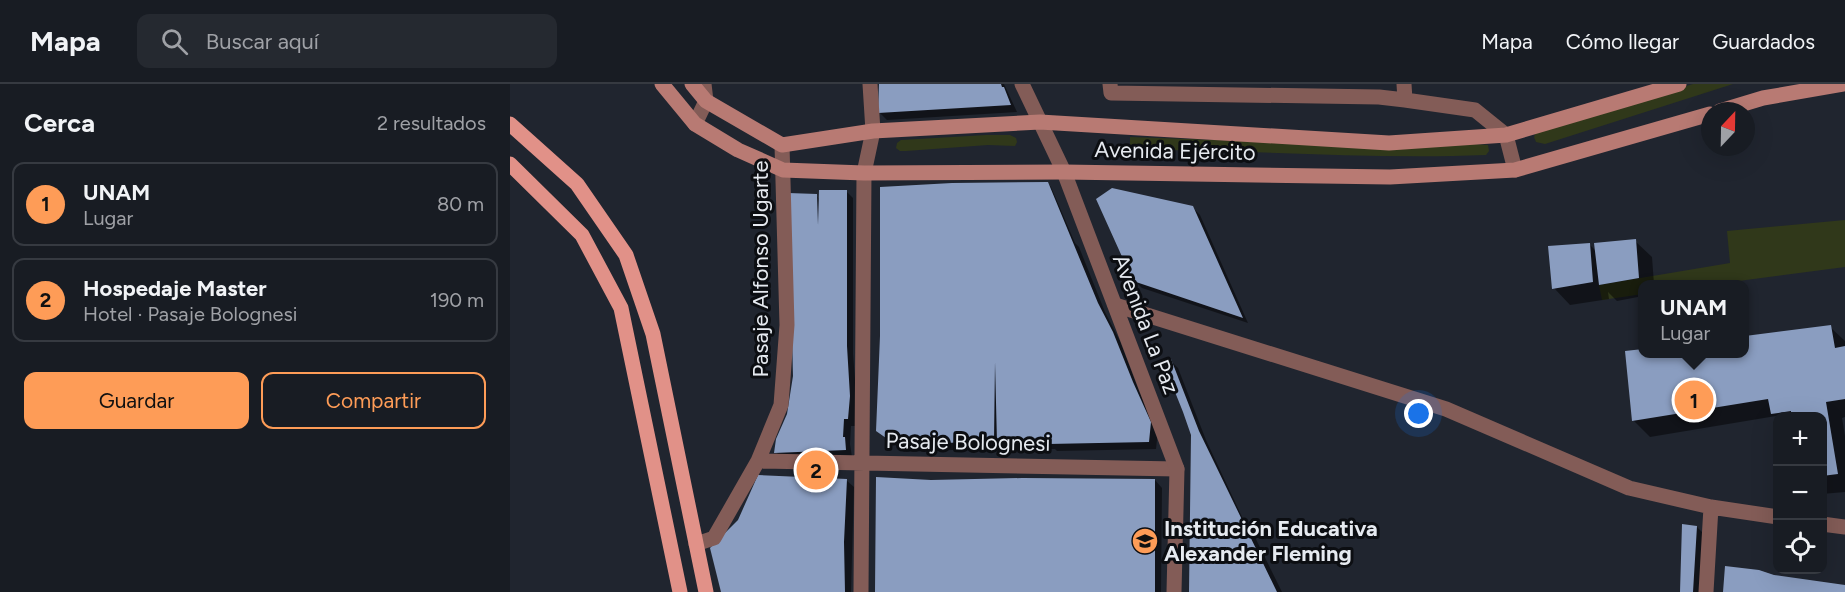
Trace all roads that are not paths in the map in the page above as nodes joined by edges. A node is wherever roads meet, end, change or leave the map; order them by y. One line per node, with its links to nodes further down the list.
1 (662, 84): 16 (main road, Avenida Ejército)
2 (692, 84): 11 (main road)
3 (704, 84): 11 (street)
4 (870, 84): 17 (street)
5 (1022, 84): 14 (street, Avenida La Paz)
6 (1110, 84): 10 (street)
7 (1404, 84): 10 (street)
8 (1679, 84): 18 (main road, Avenida Ejército)
9 (1843, 84): 12 (main road)
10 (1405, 100): 18 (street)
11 (706, 101): 16 (street); 19 (main road)
12 (1750, 102)
13 (1701, 117): 22 (main road, Avenida Ejército)
14 (1040, 122): 17 (main road, Avenida Ejército); 18 (main road, Avenida Ejército); 23 (street, Avenida La Paz)
15 (510, 124): 33 (main road)
16 (695, 124): 21 (main road, Avenida Ejército)
17 (873, 131): 19 (main road, Avenida Ejército); 24 (street)
18 (1506, 135): 22 (street)
19 (782, 145): 21 (street, Pasaje Alfonso Ugarte)
20 (510, 164): 34 (main road)
21 (783, 170): 24 (main road, Avenida Ejército); 26 (street, Pasaje Alfonso Ugarte)
22 (1515, 170): 23 (main road, Avenida Ejército)
23 (1064, 172): 24 (main road, Avenida Ejército); 25 (street, Avenida La Paz)
24 (864, 174): 27 (street)
25 (1115, 305): 28 (street, Avenida La Paz); 29 (street)
26 (758, 461): 27 (street, Pasaje Bolognesi); 33 (street, Pasaje Alfonso Ugarte)
27 (863, 462): 28 (street, Pasaje Bolognesi); 36 (street)
28 (1177, 469): 37 (street, Avenida La Paz)
29 (1711, 507): 30 (street); 38 (street)
30 (1773, 516)
31 (1827, 525): 32 (street)
32 (1845, 527)
33 (696, 544): 35 (main road)
34 (680, 592)
35 (706, 592)
36 (861, 592)
37 (1174, 592)
38 (1706, 592)

